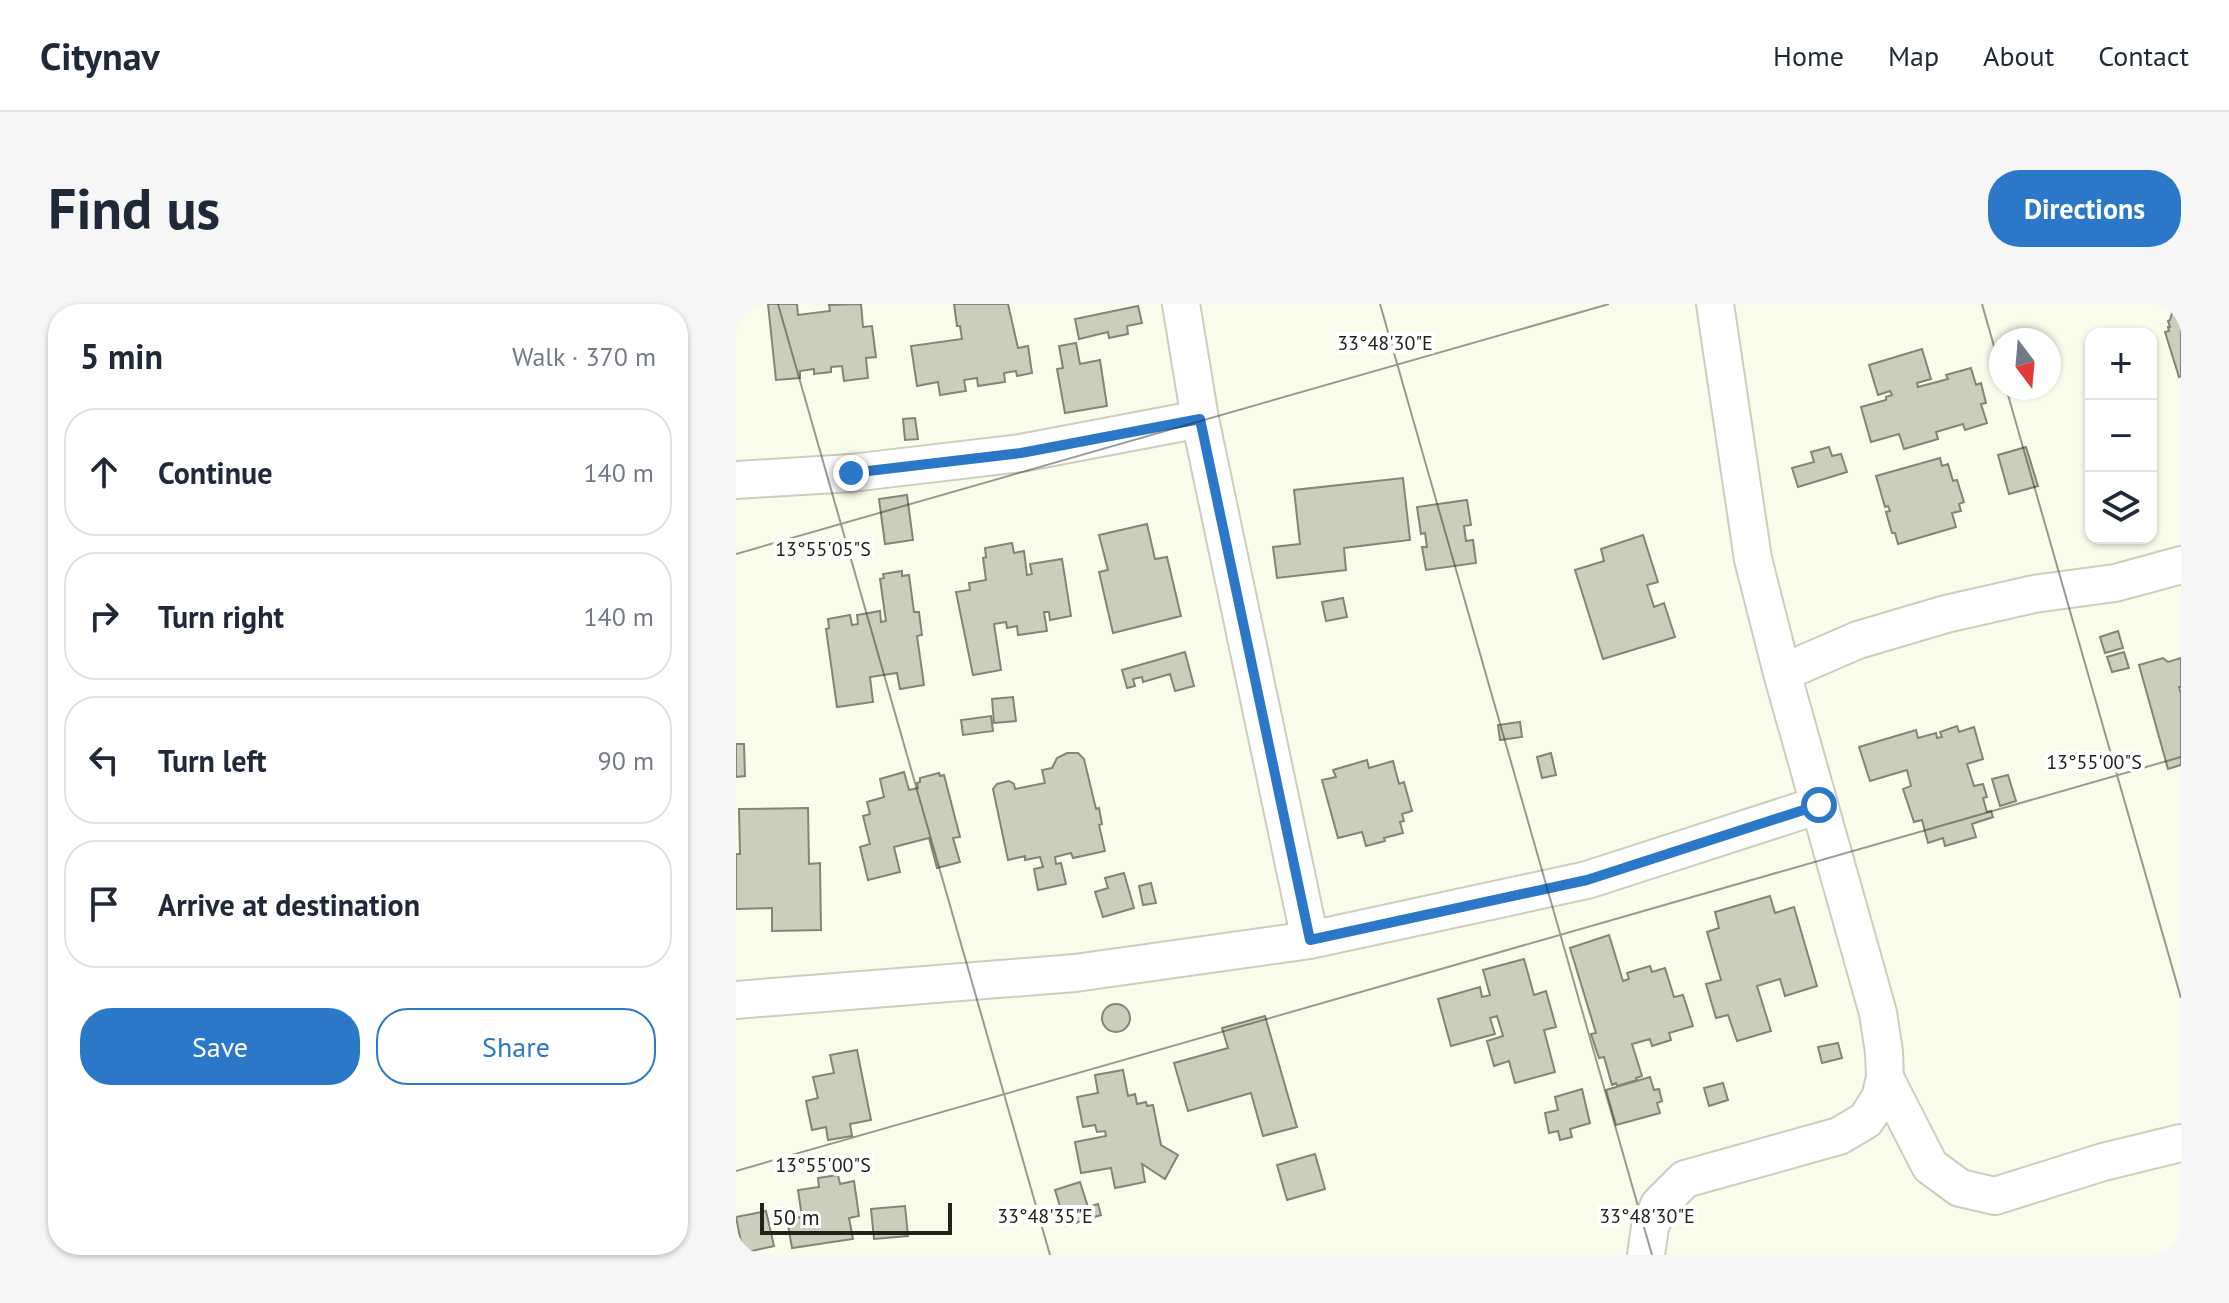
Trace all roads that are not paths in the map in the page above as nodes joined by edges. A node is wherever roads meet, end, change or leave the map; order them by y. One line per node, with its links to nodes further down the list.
1 (1181, 304): 3 (street)
2 (1715, 304): 6 (street)
3 (1200, 419): 4 (street); 8 (street)
4 (736, 480)
5 (2181, 565): 6 (street)
6 (1782, 673): 7 (street)
7 (1819, 805): 8 (street); 10 (street)
8 (1310, 940): 9 (street)
9 (736, 1000)
10 (1885, 1078): 11 (street); 12 (street)
11 (2181, 1143)
12 (1646, 1255)

